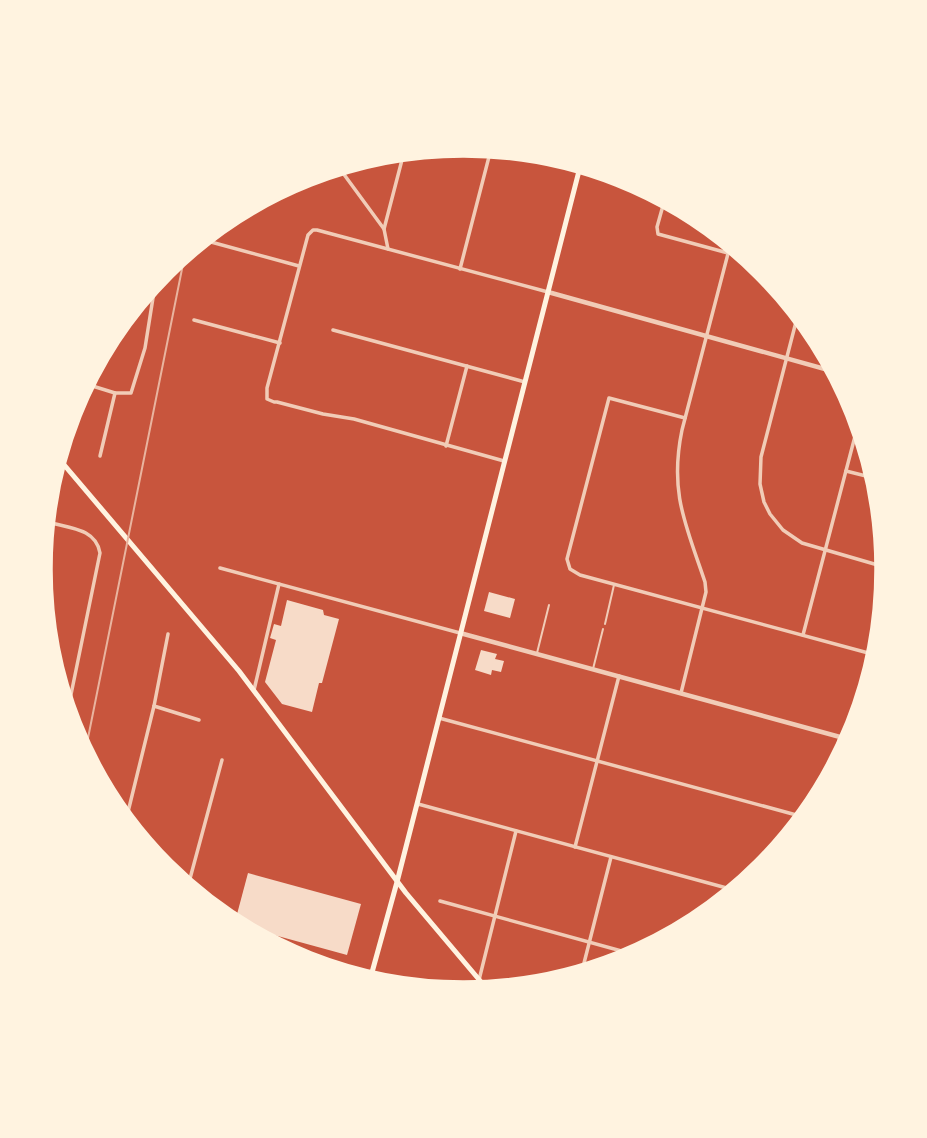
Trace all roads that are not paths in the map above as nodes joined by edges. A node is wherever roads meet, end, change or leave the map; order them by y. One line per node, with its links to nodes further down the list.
1 (489, 157): 11 (street)
2 (402, 161): 6 (street)
3 (579, 173): 12 (main road)
4 (344, 174): 6 (street)
5 (662, 208): 9 (street)
6 (384, 229): 8 (street)
7 (211, 242): 10 (street)
8 (388, 249): 10 (street); 11 (street)
9 (728, 253): 17 (street)
10 (299, 266): 18 (street)
11 (460, 269): 12 (street)
12 (548, 292): 17 (street); 22 (main road)
13 (153, 297): 24 (street)
14 (194, 320): 18 (street)
15 (795, 324): 19 (street)
16 (333, 330): 20 (street)
17 (706, 336): 19 (street); 25 (street)
18 (280, 343): 27 (street)
19 (787, 358): 21 (street); 34 (street)
20 (467, 366): 22 (street); 27 (street)
21 (824, 369)
22 (525, 382): 29 (main road)
23 (93, 386): 24 (street)
24 (115, 393): 28 (street)
25 (685, 418): 38 (street); 40 (street)
26 (855, 438): 31 (street)
27 (446, 446): 29 (street)
28 (100, 456)
29 (504, 461): 43 (main road)
30 (64, 465): 50 (main road)
31 (846, 471): 32 (street); 34 (street)
32 (865, 476)
33 (53, 524): 52 (street)
34 (825, 550): 35 (street); 45 (street)
35 (876, 565)
36 (220, 568): 37 (street)
37 (279, 584): 43 (street); 50 (street)
38 (615, 584): 40 (street); 41 (lane)
39 (549, 605): 47 (lane)
40 (703, 608): 45 (street); 51 (street)
41 (605, 624)
42 (603, 629): 48 (lane)
43 (460, 633): 47 (street); 54 (main road)
44 (168, 634): 53 (street)
45 (803, 635): 46 (street)
46 (867, 653)
47 (536, 654): 48 (street)
48 (593, 670): 49 (street)
49 (619, 676): 51 (street); 59 (street)
50 (254, 690): 67 (main road)
51 (681, 693): 56 (street)
52 (71, 695)
53 (154, 706): 55 (street); 61 (street)
54 (439, 718): 59 (street); 60 (main road)
55 (199, 720)
56 (840, 737): 57 (street)
57 (839, 741)
58 (222, 760): 66 (street)
59 (597, 761): 62 (street); 64 (street)
60 (417, 803): 63 (street); 67 (main road)
61 (129, 810)
62 (795, 815)
63 (516, 831): 64 (street); 70 (street)
64 (575, 847): 65 (street)
65 (611, 857): 68 (street); 71 (street)
66 (190, 878)
67 (397, 882): 74 (main road); 75 (main road)
68 (725, 888)
69 (440, 901): 70 (street)
70 (494, 916): 71 (street); 75 (street)
71 (589, 942): 72 (street); 73 (street)
72 (620, 951)
73 (584, 964)
74 (373, 972)
75 (479, 980)

